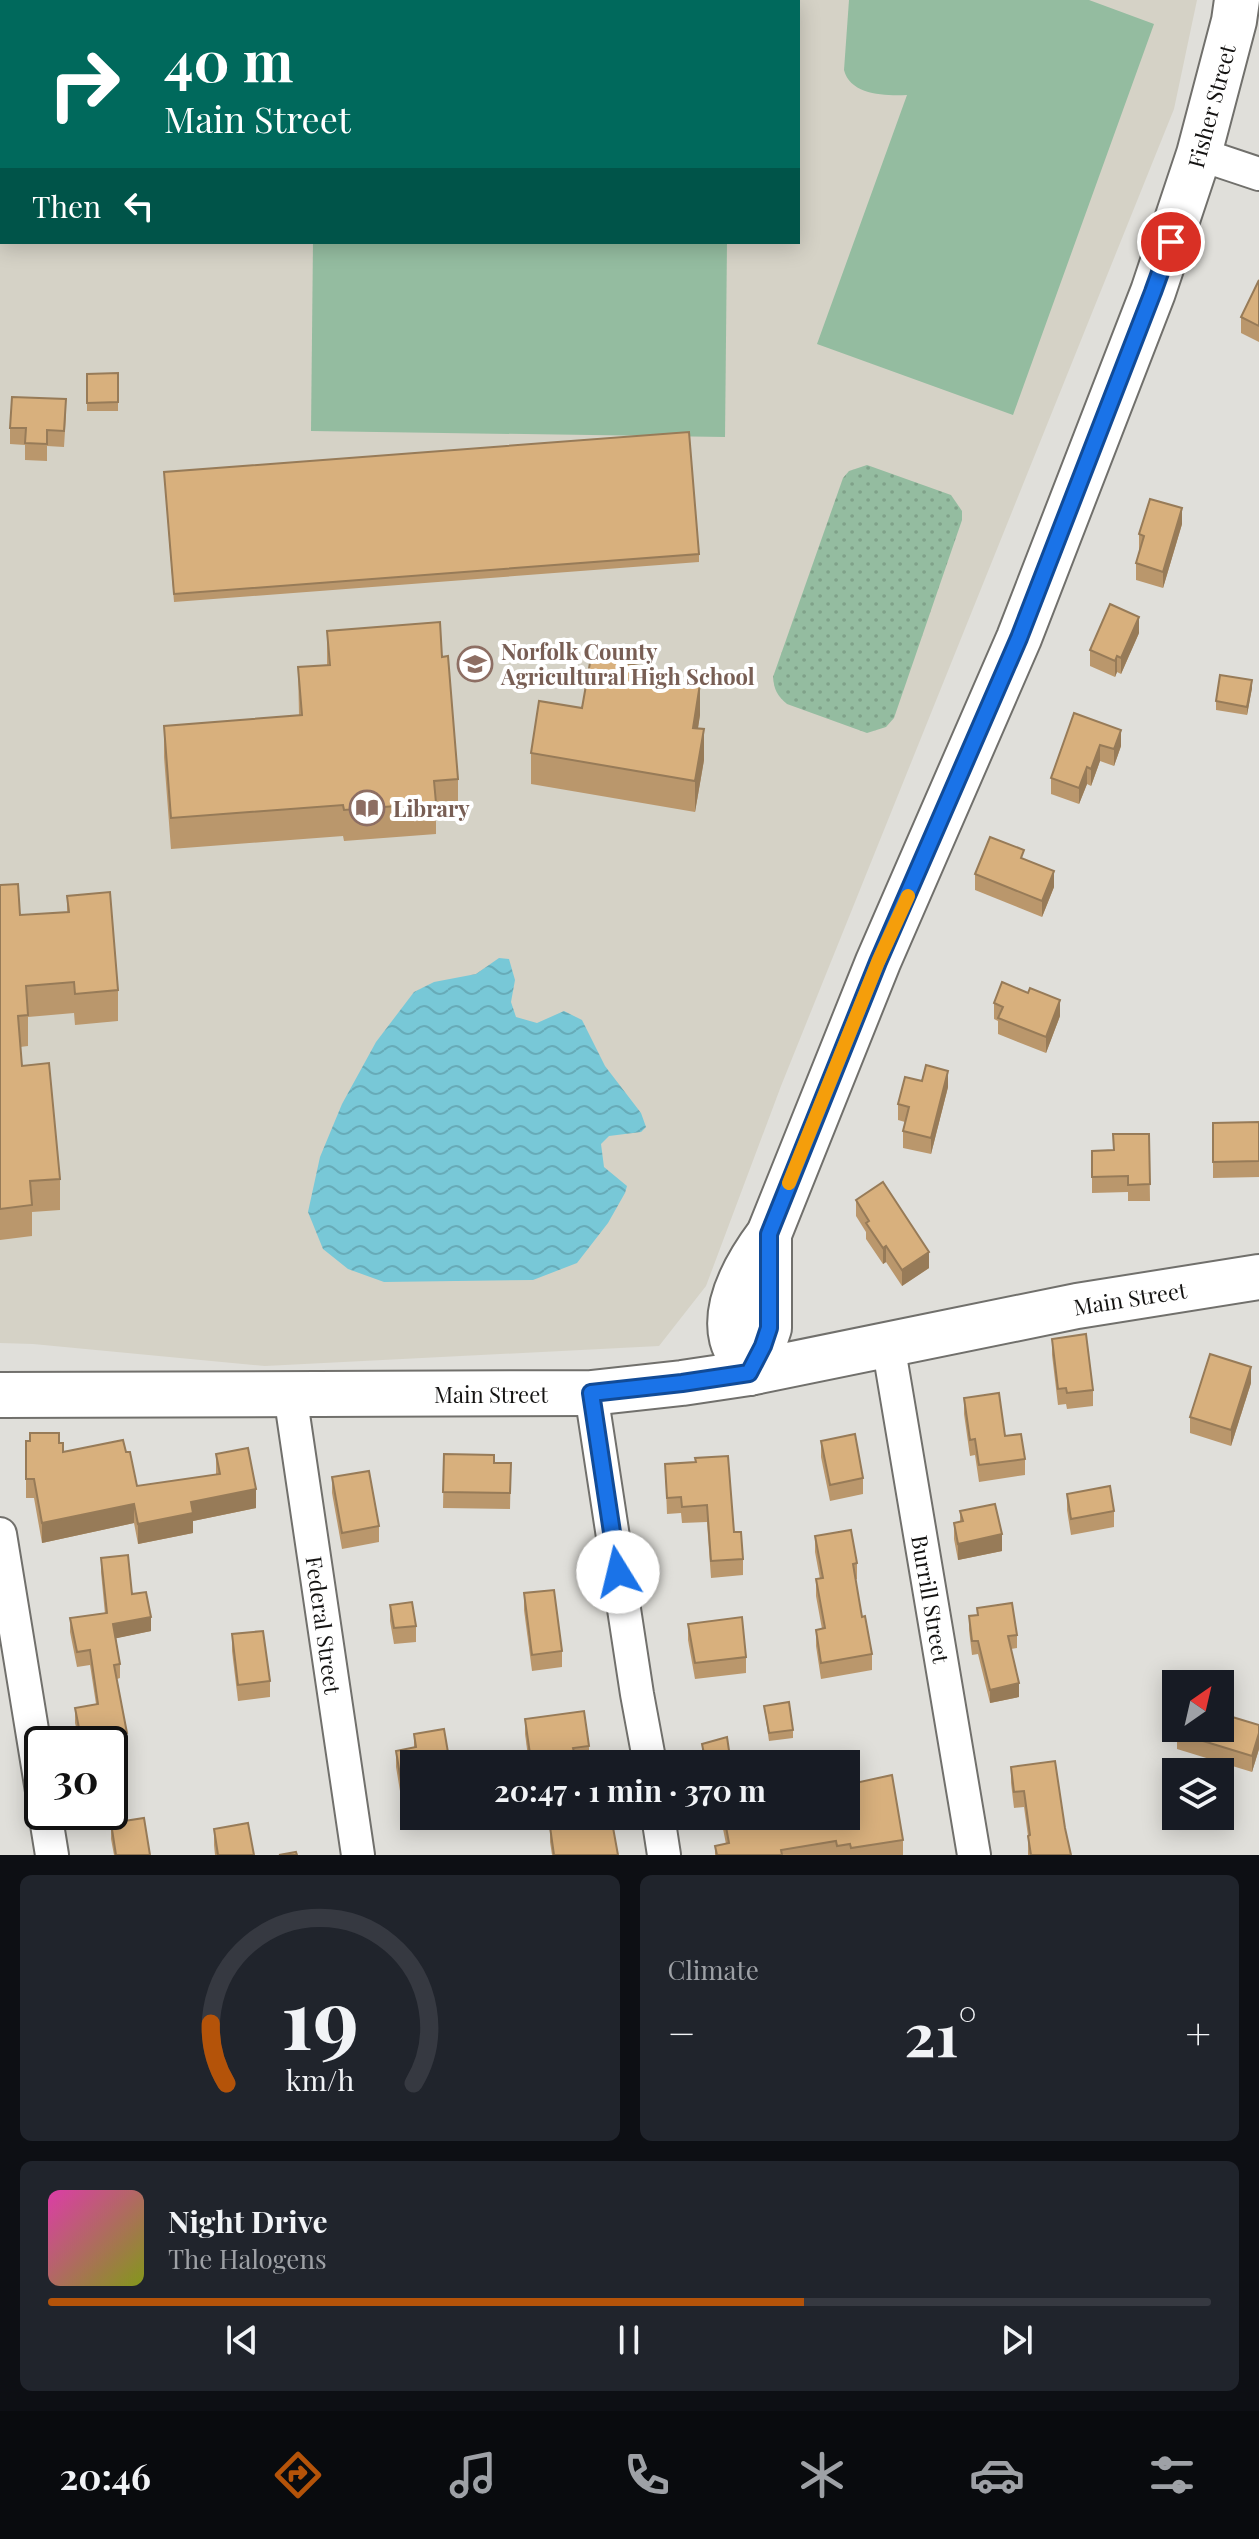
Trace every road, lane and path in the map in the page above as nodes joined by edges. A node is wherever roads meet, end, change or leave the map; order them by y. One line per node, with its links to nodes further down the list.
1 (1237, 0): 2 (main road, Fisher Street)
2 (1199, 154): 3 (street); 6 (main road, Fisher Street)
3 (1259, 174)
4 (1259, 1277): 5 (main road, Main Street)
5 (888, 1344): 6 (main road, Main Street); 18 (street, Burrill Street)
6 (749, 1373): 7 (main road, Main Street)
7 (591, 1393): 8 (main road, Main Street); 12 (street)
8 (290, 1394): 9 (main road, Main Street); 16 (street, Federal Street)
9 (0, 1395)
10 (0, 1534): 11 (street)
11 (31, 1726)
12 (647, 1750)
13 (48, 1830): 15 (street)
14 (660, 1830): 17 (street)
15 (52, 1855)
16 (358, 1855)
17 (664, 1855)
18 (974, 1855)

